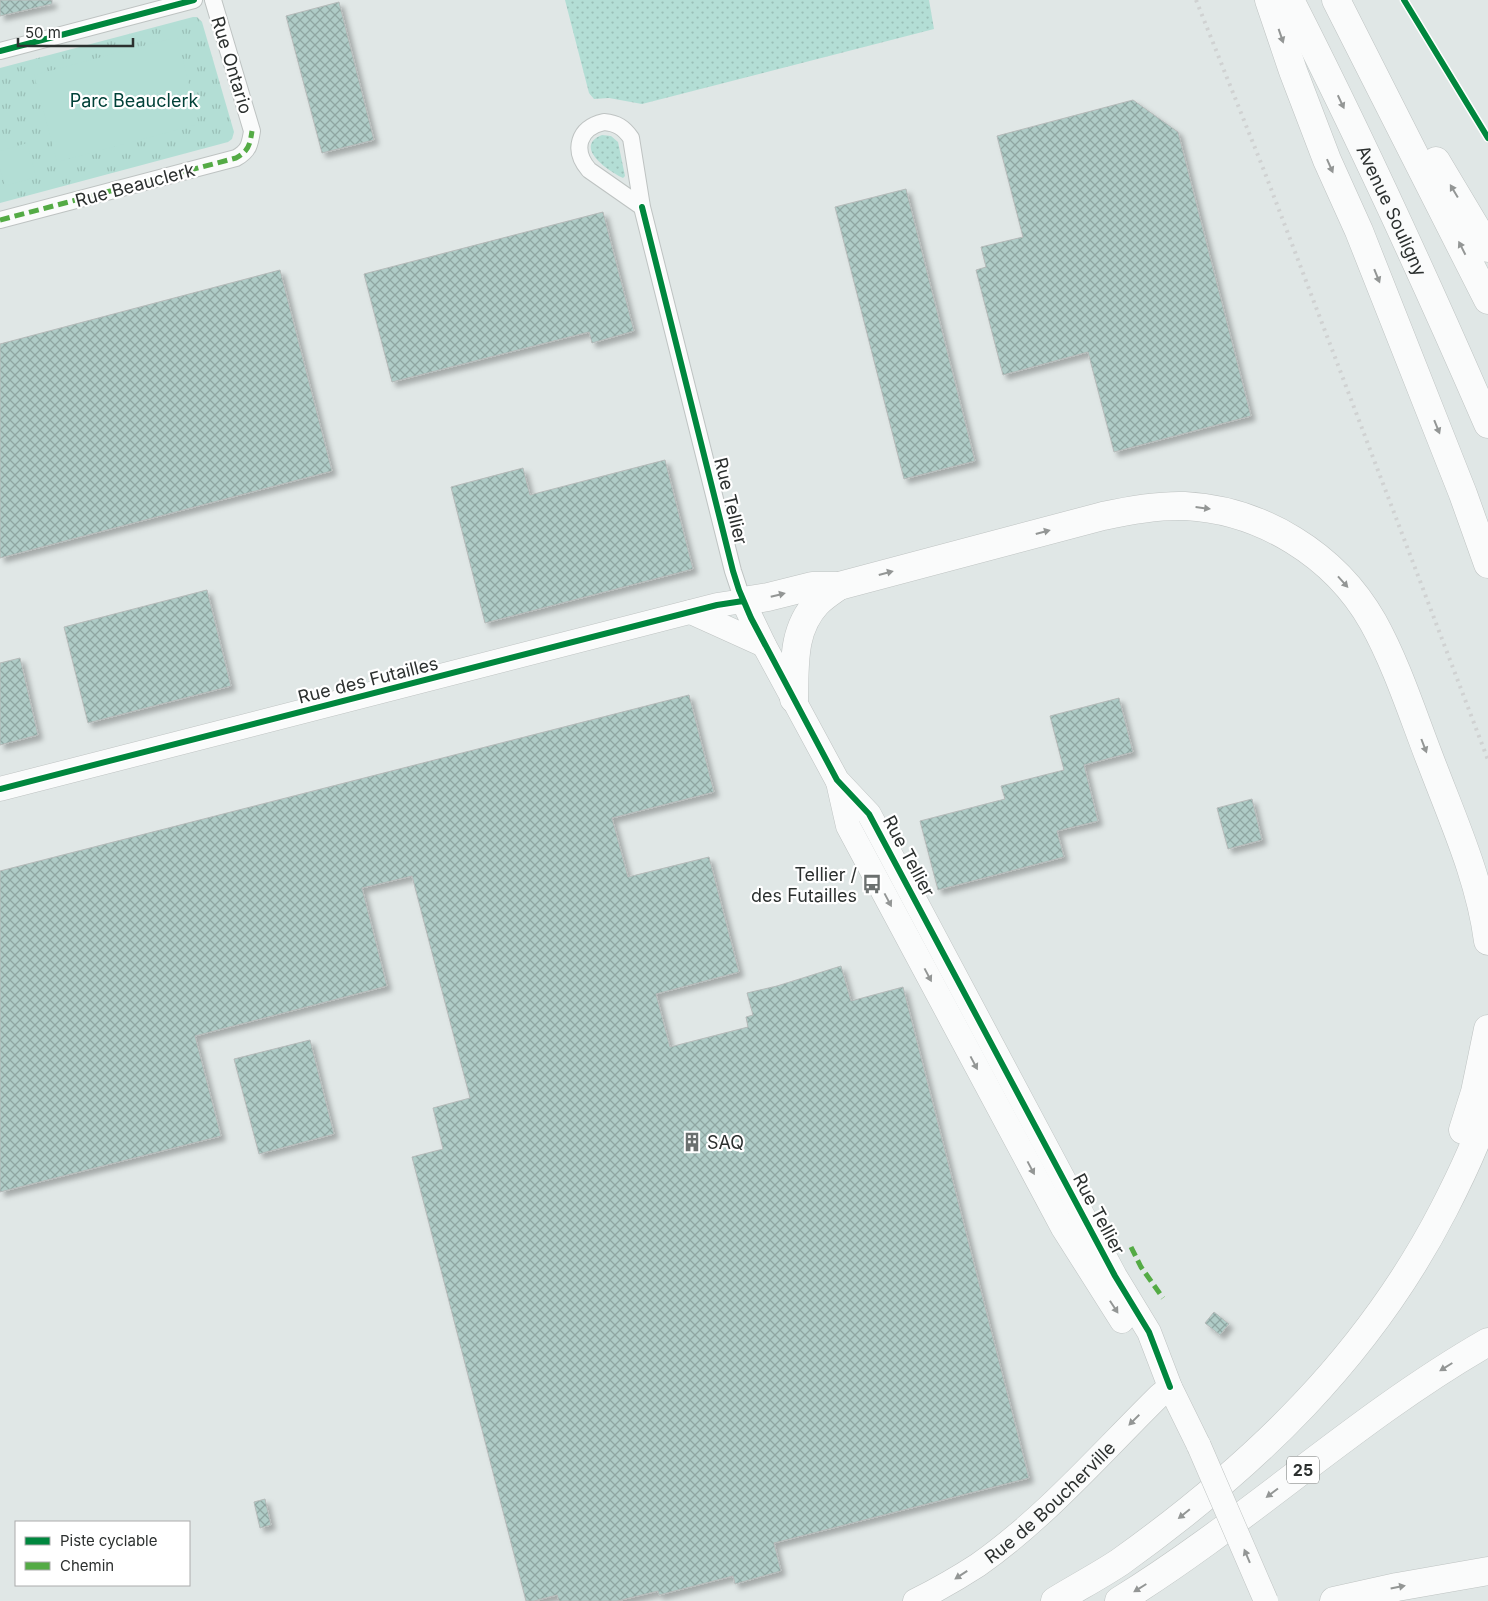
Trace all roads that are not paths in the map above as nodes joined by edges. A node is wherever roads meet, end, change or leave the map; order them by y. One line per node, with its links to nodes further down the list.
1 (194, 0): 6 (street)
2 (213, 0): 7 (street, Rue Ontario)
3 (1269, 0): 15 (highway, one-way to 15)
4 (1290, 0): 11 (highway, Avenue Souligny, one-way to 11)
5 (1337, 0): 10 (highway, one-way to 5); 12 (highway, one-way to 5)
6 (0, 51)
7 (252, 130): 9 (street, Rue Beauclerk)
8 (642, 207): 8 (street, Rue Tellier); 17 (street, Rue Tellier)
9 (0, 220)
10 (1488, 248)
11 (1421, 271): 13 (highway); 14 (highway, Avenue Souligny)
12 (1488, 300)
13 (1488, 407)
14 (1488, 424)
15 (1488, 564)
16 (839, 586): 17 (highway, one-way to 16); 20 (highway); 22 (highway, one-way to 22)
17 (743, 601): 18 (street, Rue des Futailles); 19 (street, Rue Tellier)
18 (691, 612): 19 (street); 21 (street, Rue des Futailles)
19 (764, 645): 20 (street, Rue Tellier)
20 (794, 699): 26 (street, Rue Tellier)
21 (0, 789)
22 (1488, 941)
23 (1488, 1029): 27 (highway)
24 (1488, 1108): 27 (highway)
25 (1488, 1342): 31 (highway, 25, one-way to 31)
26 (1170, 1387): 29 (street, Rue de Boucherville, one-way to 29); 32 (street, Rue Tellier, one-way to 26, bridge)
27 (1273, 1436): 30 (highway, one-way to 30)
28 (1488, 1571): 33 (highway, one-way to 28)
29 (915, 1601)
30 (1055, 1601)
31 (1119, 1601)
32 (1266, 1601)
33 (1334, 1601)

